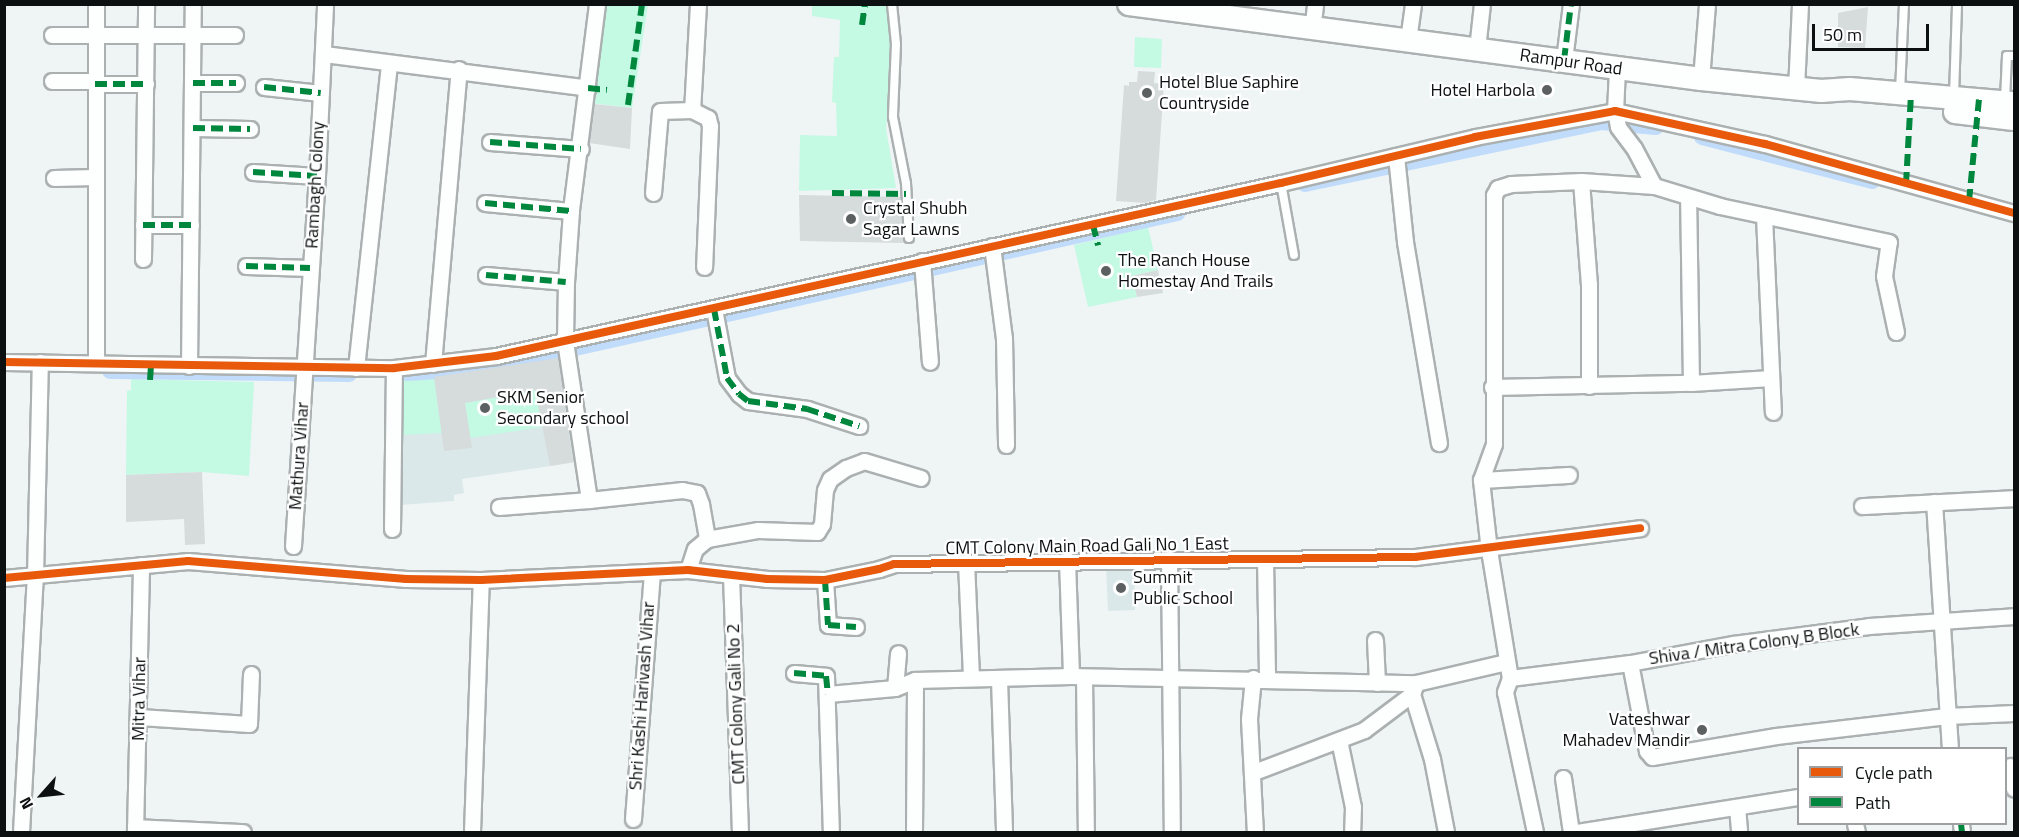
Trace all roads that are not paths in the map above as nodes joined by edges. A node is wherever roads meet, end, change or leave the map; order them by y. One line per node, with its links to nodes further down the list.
1 (96, 4): 21 (street)
2 (146, 4): 22 (street)
3 (193, 4): 19 (street)
4 (325, 4): 25 (street, Rambagh Colony)
5 (597, 4): 38 (street)
6 (699, 4): 45 (street)
7 (892, 4): 67 (lane)
8 (1129, 4): 17 (main road, Rampur Road)
9 (1315, 4): 17 (street)
10 (1413, 4): 23 (street)
11 (1482, 4): 24 (street)
12 (1571, 4): 27 (street)
13 (1707, 4): 31 (street)
14 (1800, 4): 39 (street)
15 (1904, 4): 42 (lane)
16 (1957, 4): 43 (lane)
17 (1312, 30): 23 (main road, Rampur Road)
18 (52, 35): 21 (street)
19 (193, 35): 20 (street); 22 (street); 34 (street)
20 (235, 35)
21 (96, 36): 22 (street); 33 (street)
22 (146, 36): 36 (street)
23 (1408, 40): 24 (main road, Rampur Road)
24 (1477, 49): 27 (main road, Rampur Road)
25 (324, 54): 28 (street); 41 (street, Rambagh Colony)
26 (2014, 56): 44 (lane)
27 (1564, 60): 30 (main road, Rampur Road)
28 (389, 63): 29 (street); 86 (street)
29 (459, 69): 38 (street); 83 (street)
30 (1617, 69): 31 (main road, Rampur Road); 46 (street)
31 (1701, 79): 39 (main road, Rampur Road)
32 (52, 81): 33 (street)
33 (95, 83): 36 (street); 54 (street)
34 (193, 83): 35 (street); 47 (street)
35 (236, 83)
36 (146, 84): 65 (street)
37 (264, 87): 41 (street)
38 (588, 88): 50 (street)
39 (1796, 89): 40 (main road, Rampur Road)
40 (1821, 91): 42 (main road, Rampur Road); 44 (main road)
41 (321, 93): 53 (street, Rambagh Colony)
42 (1900, 93): 43 (main road, Rampur Road)
43 (1954, 98): 44 (main road, Rampur Road)
44 (2011, 108)
45 (692, 110): 59 (street); 72 (street)
46 (1616, 118): 51 (street); 57 (street); 63 (street)
47 (193, 128): 48 (street); 66 (street)
48 (250, 129)
49 (490, 142): 50 (street)
50 (581, 149): 62 (street)
51 (1397, 163): 58 (street); 95 (street)
52 (253, 172): 53 (street)
53 (317, 176): 74 (street, Rambagh Colony)
54 (95, 177): 55 (street); 80 (street)
55 (54, 178)
56 (1581, 181): 57 (street); 91 (street); 92 (street)
57 (1654, 186): 60 (street)
58 (1282, 187): 68 (street); 69 (lane)
59 (653, 194)
60 (1688, 198): 64 (street); 90 (street)
61 (485, 203): 62 (street)
62 (571, 211): 76 (street)
63 (2014, 213)
64 (1764, 216): 78 (street); 89 (street)
65 (143, 225): 66 (street); 70 (street)
66 (191, 225): 84 (street)
67 (909, 238)
68 (993, 252): 73 (street); 96 (street)
69 (1294, 255)
70 (142, 258)
71 (246, 266): 74 (street)
72 (704, 267)
73 (923, 267): 77 (street); 82 (street)
74 (310, 268): 87 (street, Rambagh Colony)
75 (486, 275): 76 (street)
76 (566, 282): 79 (street)
77 (715, 313): 79 (street); 94 (street)
78 (1896, 332)
79 (566, 347): 83 (street); 101 (street)
80 (96, 361): 84 (street); 85 (street)
81 (4, 362): 85 (street)
82 (930, 362)
83 (434, 364): 88 (street)
84 (189, 366): 87 (street)
85 (39, 368): 118 (street)
86 (356, 368): 87 (street); 88 (street)
87 (304, 373): 108 (street, Mathura Vihar)
88 (394, 373): 106 (street)
89 (1771, 378): 90 (street); 93 (street)
90 (1691, 383): 91 (street)
91 (1589, 386): 92 (street)
92 (1492, 387): 99 (street)
93 (1773, 412)
94 (859, 426)
95 (1439, 443)
96 (1006, 445)
97 (1569, 475): 99 (street)
98 (921, 478): 107 (street)
99 (1481, 480): 109 (street)
100 (2014, 498): 102 (street)
101 (589, 500): 104 (street); 107 (street)
102 (1934, 502): 103 (street); 123 (street)
103 (1862, 506)
104 (499, 507)
105 (1640, 528): 109 (street, CMT Colony Main Road Gali No 1 East)
106 (392, 529)
107 (707, 539): 115 (street)
108 (293, 546)
109 (1489, 550): 112 (street, CMT Colony Main Road Gali No 1 East); 127 (street)
110 (1169, 559): 111 (street, CMT Colony Main Road Gali No 1 East); 112 (street, CMT Colony Main Road Gali No 1 East); 133 (street)
111 (1067, 560): 113 (street, CMT Colony Main Road Gali No 1 East); 131 (street)
112 (1264, 560): 134 (street)
113 (966, 562): 121 (street, CMT Colony Main Road Gali No 1 East); 132 (street)
114 (141, 565): 118 (street, CMT Colony Main Road Gali No 1 East); 120 (street, CMT Colony Main Road Gali No 1 East); 144 (street, Mitra Vihar)
115 (688, 570): 116 (street, CMT Colony Main Road Gali No 1 East); 117 (street, CMT Colony Main Road Gali No 1 East)
116 (652, 573): 120 (street, CMT Colony Main Road Gali No 1 East); 153 (street, Shri Kashi Harivash Vihar)
117 (731, 575): 121 (street, CMT Colony Main Road Gali No 1 East); 159 (street, CMT Colony Gali No 2)
118 (35, 577): 119 (street, CMT Colony Main Road Gali No 1 East); 156 (street)
119 (4, 578)
120 (481, 580): 158 (street)
121 (825, 580): 124 (street)
122 (2014, 616): 123 (street, Shiva / Mitra Colony B Block)
123 (1940, 620): 128 (street, Shiva / Mitra Colony B Block); 143 (street)
124 (856, 627)
125 (1375, 640): 138 (street)
126 (898, 653): 139 (street)
127 (1506, 662): 135 (street); 140 (street)
128 (1630, 663): 135 (street, Shiva / Mitra Colony B Block); 143 (street)
129 (794, 673): 141 (street)
130 (251, 674): 144 (street)
131 (1078, 677): 133 (street); 136 (street); 163 (street)
132 (971, 678): 136 (street); 137 (street)
133 (1170, 678): 134 (street); 164 (street)
134 (1260, 678): 138 (street); 148 (street)
135 (1510, 678): 168 (street)
136 (999, 679): 162 (street)
137 (915, 680): 139 (street); 161 (street)
138 (1377, 683): 140 (street)
139 (895, 688): 141 (street)
140 (1414, 688): 145 (street); 167 (street)
141 (828, 694): 160 (street)
142 (2014, 713): 143 (street)
143 (1947, 716): 146 (street)
144 (139, 717): 155 (street, Mitra Vihar)
145 (1339, 740): 148 (street); 166 (street)
146 (1950, 747)
147 (2010, 766): 150 (street)
148 (1254, 772): 165 (street)
149 (1563, 778): 169 (street)
150 (2014, 789)
151 (1797, 797): 152 (street)
152 (1737, 807): 154 (street); 171 (street)
153 (633, 819)
154 (1624, 829): 170 (street)
155 (135, 830): 157 (street)
156 (21, 832)
157 (243, 832)
158 (472, 832)
159 (740, 832)
160 (831, 832)
161 (914, 832)
162 (1004, 832)
163 (1086, 832)
164 (1172, 832)
165 (1255, 832)
166 (1352, 832)
167 (1446, 832)
168 (1534, 832)
169 (1571, 832)
170 (1577, 832)
171 (1739, 832)

